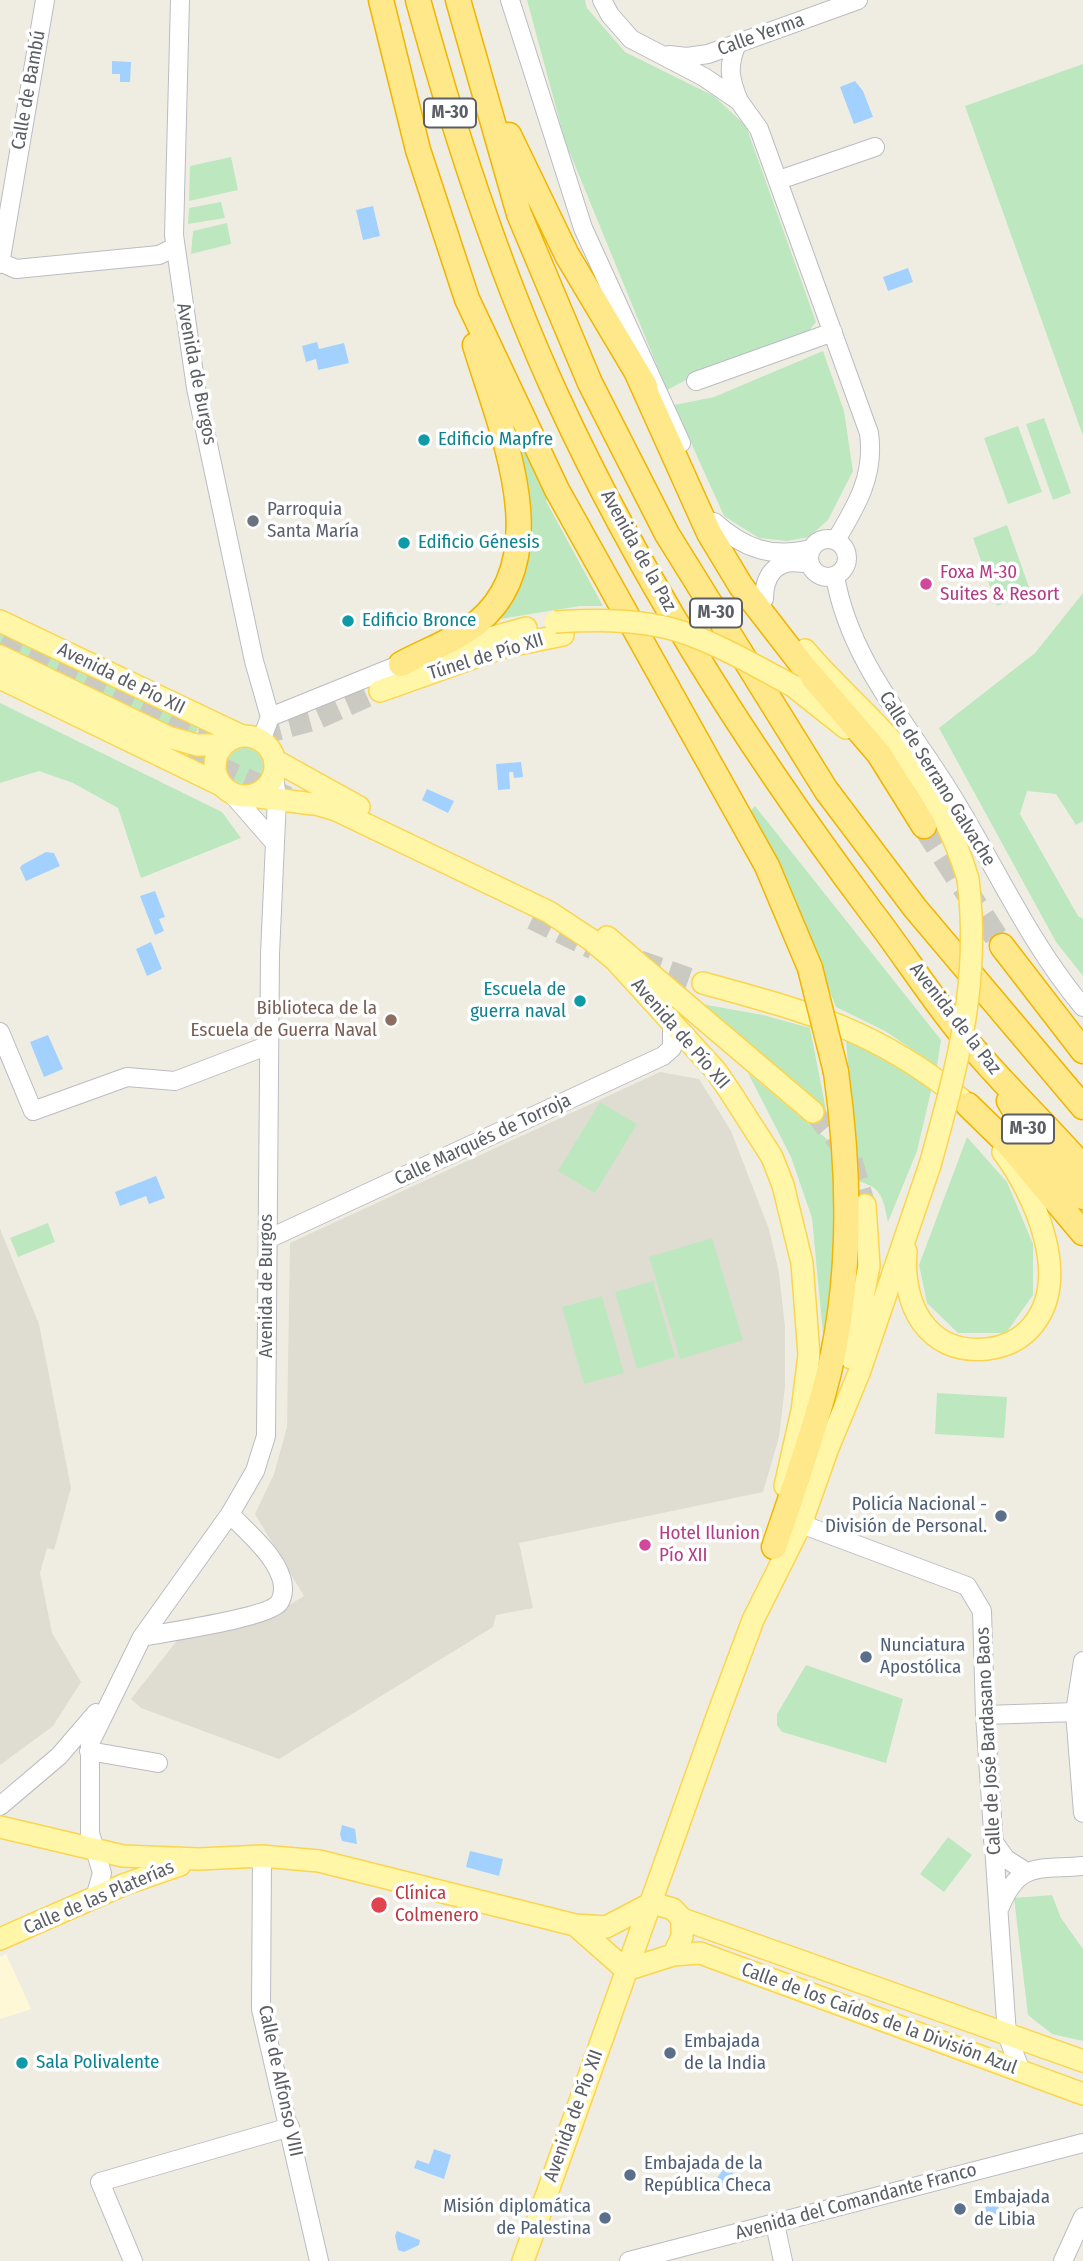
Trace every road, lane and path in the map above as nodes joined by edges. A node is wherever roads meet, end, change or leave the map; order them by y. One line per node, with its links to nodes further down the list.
1 (45, 0): 16 (street, Calle de Bambú)
2 (180, 0): 15 (street, Avenida de Burgos)
3 (381, 0): 17 (highway)
4 (418, 0): 53 (highway, Avenida de la Paz / M-30)
5 (458, 0): 10 (highway, Avenida de la Paz / M-30)
6 (510, 0): 21 (street)
7 (602, 0): 11 (street)
8 (858, 0): 9 (street, Calle Yerma)
9 (737, 44): 11 (street, Calle Yerma); 12 (street)
10 (471, 50): 19 (highway, M-30); 55 (highway, Avenida de la Paz / M-30)
11 (662, 55): 12 (street)
12 (740, 101): 14 (street)
13 (875, 147): 14 (street)
14 (779, 180): 18 (street)
15 (175, 247): 16 (street); 34 (street, Avenida de Burgos)
16 (0, 263)
17 (467, 299): 30 (highway); 66 (highway, bridge)
18 (833, 332): 20 (street); 23 (street)
19 (638, 373): 21 (highway, M-30); 39 (highway, M-30)
20 (696, 382)
21 (687, 459): 22 (main road, M-30)
22 (714, 522): 24 (street); 26 (main road, Avenida de Pío XII / M-30)
23 (836, 540): 24 (street); 25 (street)
24 (810, 557): 25 (street); 26 (street)
25 (835, 576): 48 (street, Calle de Serrano Galvache)
26 (764, 599): 60 (main road, Avenida de Pío XII, bridge)
27 (0, 621): 35 (main road, Avenida de Pío XII)
28 (559, 629): 30 (main road); 32 (main road, Túnel de Pío XII); 39 (main road, Túnel de Pío XII, bridge)
29 (0, 656): 36 (main road)
30 (401, 664): 34 (street)
31 (0, 678): 38 (main road, Avenida de Pío XII)
32 (380, 691)
33 (0, 692): 38 (main road)
34 (270, 717): 35 (street)
35 (252, 738): 36 (main road); 37 (main road, Avenida de Burgos)
36 (222, 745): 40 (main road)
37 (275, 768): 40 (main road); 41 (street, Avenida de Burgos); 56 (main road, Avenida de Pío XII)
38 (194, 772): 40 (main road, Avenida de Pío XII)
39 (897, 783): 43 (highway, M-30)
40 (235, 792): 41 (main road, Avenida de Pío XII); 44 (street)
41 (277, 798): 42 (main road, Avenida de Pío XII); 44 (street, Avenida de Burgos)
42 (316, 805): 45 (main road); 49 (main road, Avenida de Pío XII)
43 (923, 826)
44 (273, 841): 51 (street, Avenida de Burgos)
45 (532, 919)
46 (1002, 946): 52 (highway)
47 (702, 987): 54 (main road)
48 (1083, 1007)
49 (672, 1022): 62 (street, Calle Marqués de Torroja); 66 (main road, Avenida de Pío XII)
50 (0, 1032): 51 (street)
51 (269, 1045): 62 (street, Avenida de Burgos)
52 (1083, 1051)
53 (979, 1056): 57 (highway, Avenida de la Paz / M-30); 58 (highway, M-30)
54 (968, 1104): 60 (main road); 61 (highway)
55 (1083, 1107)
56 (813, 1112)
57 (1083, 1167)
58 (1083, 1197)
59 (865, 1205): 63 (main road, Avenida de Pío XII)
60 (909, 1221): 63 (main road, Avenida de Pío XII)
61 (1083, 1233)
62 (268, 1239): 64 (street, Avenida de Burgos)
63 (828, 1448): 65 (main road, Avenida de Pío XII)
64 (230, 1514): 68 (street, Avenida de Burgos); 68 (street)
65 (801, 1524): 67 (main road, Avenida de Pío XII); 72 (street, Calle de José Bardasano Baos)
66 (774, 1547): 67 (main road, Avenida de Pío XII)
67 (753, 1620): 85 (main road, Avenida de Pío XII)
68 (142, 1636): 70 (street, Avenida de Burgos)
69 (1083, 1661): 71 (street)
70 (115, 1688): 73 (street); 75 (street)
71 (1075, 1712): 72 (street); 76 (street)
72 (985, 1714): 78 (street, Calle de José Bardasano Baos)
73 (89, 1751): 74 (street); 79 (street)
74 (158, 1763)
75 (0, 1806)
76 (1083, 1813)
77 (0, 1827): 79 (main road)
78 (993, 1841): 83 (street); 86 (street, Calle de José Bardasano Baos)
79 (97, 1852): 81 (main road); 84 (street)
80 (262, 1856): 81 (main road); 88 (main road); 96 (street, Calle de Alfonso VIII)
81 (199, 1859): 84 (main road, Calle de las Platerías)
82 (1083, 1866): 83 (street)
83 (1026, 1871): 86 (street)
84 (95, 1898): 89 (main road, Calle de las Platerías)
85 (652, 1903): 87 (main road); 88 (main road); 91 (main road, Avenida de Pío XII)
86 (998, 1911): 92 (street, Calle de José Bardasano Baos)
87 (682, 1919): 90 (main road); 92 (main road, Calle de los Caídos de la División Azul)
88 (602, 1936): 91 (main road)
89 (0, 1939)
90 (673, 1955): 91 (main road); 94 (main road, Calle de los Caídos de la División Azul)
91 (626, 1970): 100 (main road, Avenida de Pío XII)
92 (1007, 2035): 93 (main road, Calle de los Caídos de la División Azul); 94 (street, Calle de José Bardasano Baos)
93 (1083, 2061)
94 (1021, 2071): 95 (main road, Calle de los Caídos de la División Azul)
95 (1083, 2094)
96 (290, 2127): 101 (street); 102 (street, Calle de Alfonso VIII)
97 (1083, 2143): 99 (street, Avenida del Comandante Franco)
98 (1083, 2217): 105 (street)
99 (775, 2224): 103 (street, Avenida del Comandante Franco); 104 (street)
100 (527, 2260)
101 (133, 2261)
102 (319, 2261)
103 (629, 2261)
104 (783, 2261)
105 (1063, 2261)

